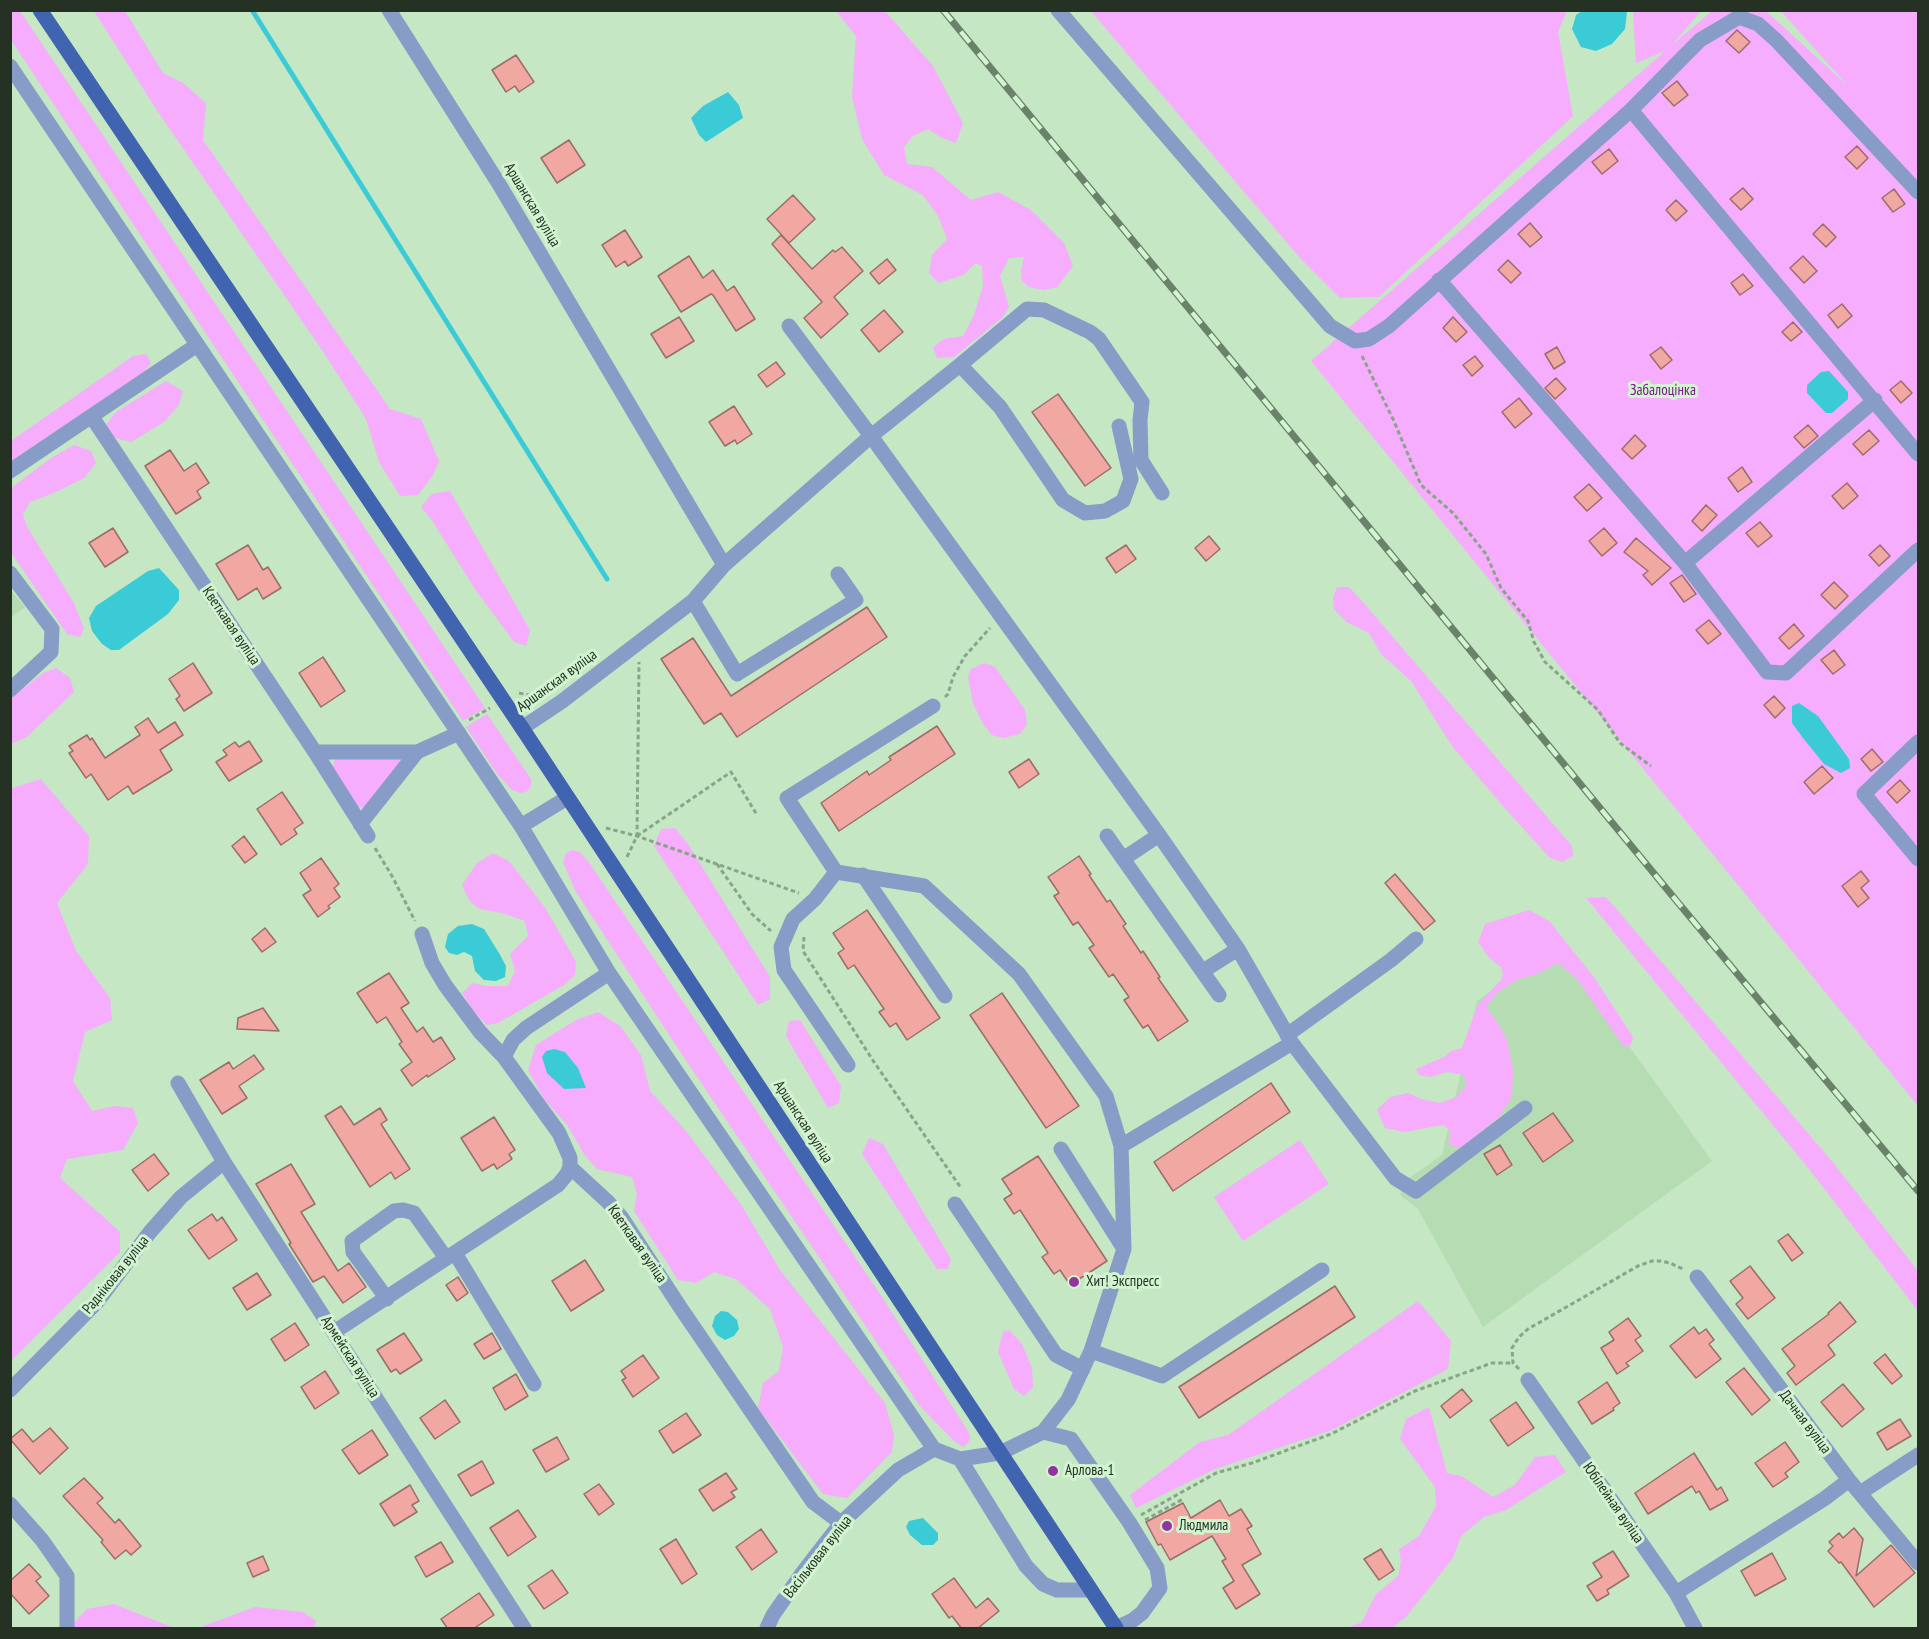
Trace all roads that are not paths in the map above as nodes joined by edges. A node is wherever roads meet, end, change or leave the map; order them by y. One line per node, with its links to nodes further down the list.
1 (40, 10): 26 (main road)
2 (389, 10): 20 (street, Аршанская вуліца)
3 (1058, 10): 7 (street)
4 (10, 66): 9 (street)
5 (1631, 110): 6 (street); 7 (street); 11 (street)
6 (1918, 192)
7 (1439, 280): 19 (street)
8 (789, 326): 14 (street)
9 (197, 345): 12 (street); 27 (street)
10 (960, 364): 13 (street); 14 (street); 17 (street)
11 (1875, 400): 15 (street); 19 (street)
12 (92, 417): 16 (street); 29 (street, Кветкавая вуліца)
13 (1119, 426)
14 (871, 436): 20 (street); 33 (street)
15 (1918, 454)
16 (10, 471)
17 (1162, 494)
18 (1918, 550): 19 (street)
19 (1685, 563)
20 (724, 566): 23 (street, Аршанская вуліца)
21 (10, 573): 24 (street)
22 (838, 574): 23 (street)
23 (693, 601): 26 (street, Аршанская вуліца)
24 (10, 690)
25 (933, 706): 37 (street)
26 (522, 728): 31 (main road, Аршанская вуліца)
27 (457, 731): 30 (street); 32 (street)
28 (1918, 742): 36 (street)
29 (315, 752): 30 (street); 30 (street, Кветкавая вуліца)
30 (417, 752)
31 (567, 798): 32 (street); 69 (main road, Аршанская вуліца)
32 (520, 826): 43 (street)
33 (1159, 835): 35 (street); 41 (street)
34 (1107, 836): 35 (street)
35 (1123, 859): 42 (street)
36 (1918, 859)
37 (836, 872): 38 (street); 48 (street)
38 (863, 875): 45 (street); 51 (street)
39 (422, 934): 47 (street)
40 (1416, 939): 46 (street)
41 (1238, 949): 42 (street); 46 (street)
42 (1203, 970): 44 (street)
43 (609, 973): 47 (street); 68 (street)
44 (1219, 994)
45 (945, 996)
46 (1290, 1039): 50 (street); 51 (street)
47 (504, 1057): 54 (street)
48 (848, 1065)
49 (178, 1083): 53 (street, Армейская вуліца)
50 (1525, 1108)
51 (1121, 1146): 56 (street)
52 (1061, 1149): 56 (street)
53 (224, 1162): 61 (street, Армейская вуліца); 66 (street, Радніковая вуліца)
54 (570, 1167): 57 (street); 75 (street, Кветкавая вуліца)
55 (956, 1204): 63 (street)
56 (1124, 1249): 62 (street)
57 (450, 1256): 60 (street); 60 (street); 65 (street)
58 (1322, 1270): 62 (street)
59 (1697, 1277): 72 (street, Дачная вуліца)
60 (387, 1299): 61 (street)
61 (334, 1332): 80 (street, Армейская вуліца)
62 (1091, 1351): 63 (street)
63 (1083, 1369): 67 (street)
64 (1528, 1380): 78 (street, Юбілейная вуліца)
65 (534, 1384)
66 (10, 1390)
67 (1043, 1432): 69 (street); 82 (street)
68 (934, 1449): 71 (street); 75 (street, Васільковая вуліца)
69 (1000, 1453): 71 (street); 77 (main road, Аршанская вуліца)
70 (1918, 1455): 73 (street)
71 (960, 1459): 77 (street)
72 (1849, 1480): 73 (street, Дачная вуліца); 78 (street)
73 (1860, 1493): 76 (street, Дачная вуліца)
74 (10, 1504): 79 (street)
75 (841, 1523): 81 (street, Васільковая вуліца)
76 (1918, 1563)
77 (1090, 1590): 82 (main road, Аршанская вуліца)
78 (1676, 1593): 83 (street, Юбілейная вуліца)
79 (67, 1627)
80 (524, 1629)
81 (767, 1629)
82 (1116, 1629)
83 (1695, 1629)

